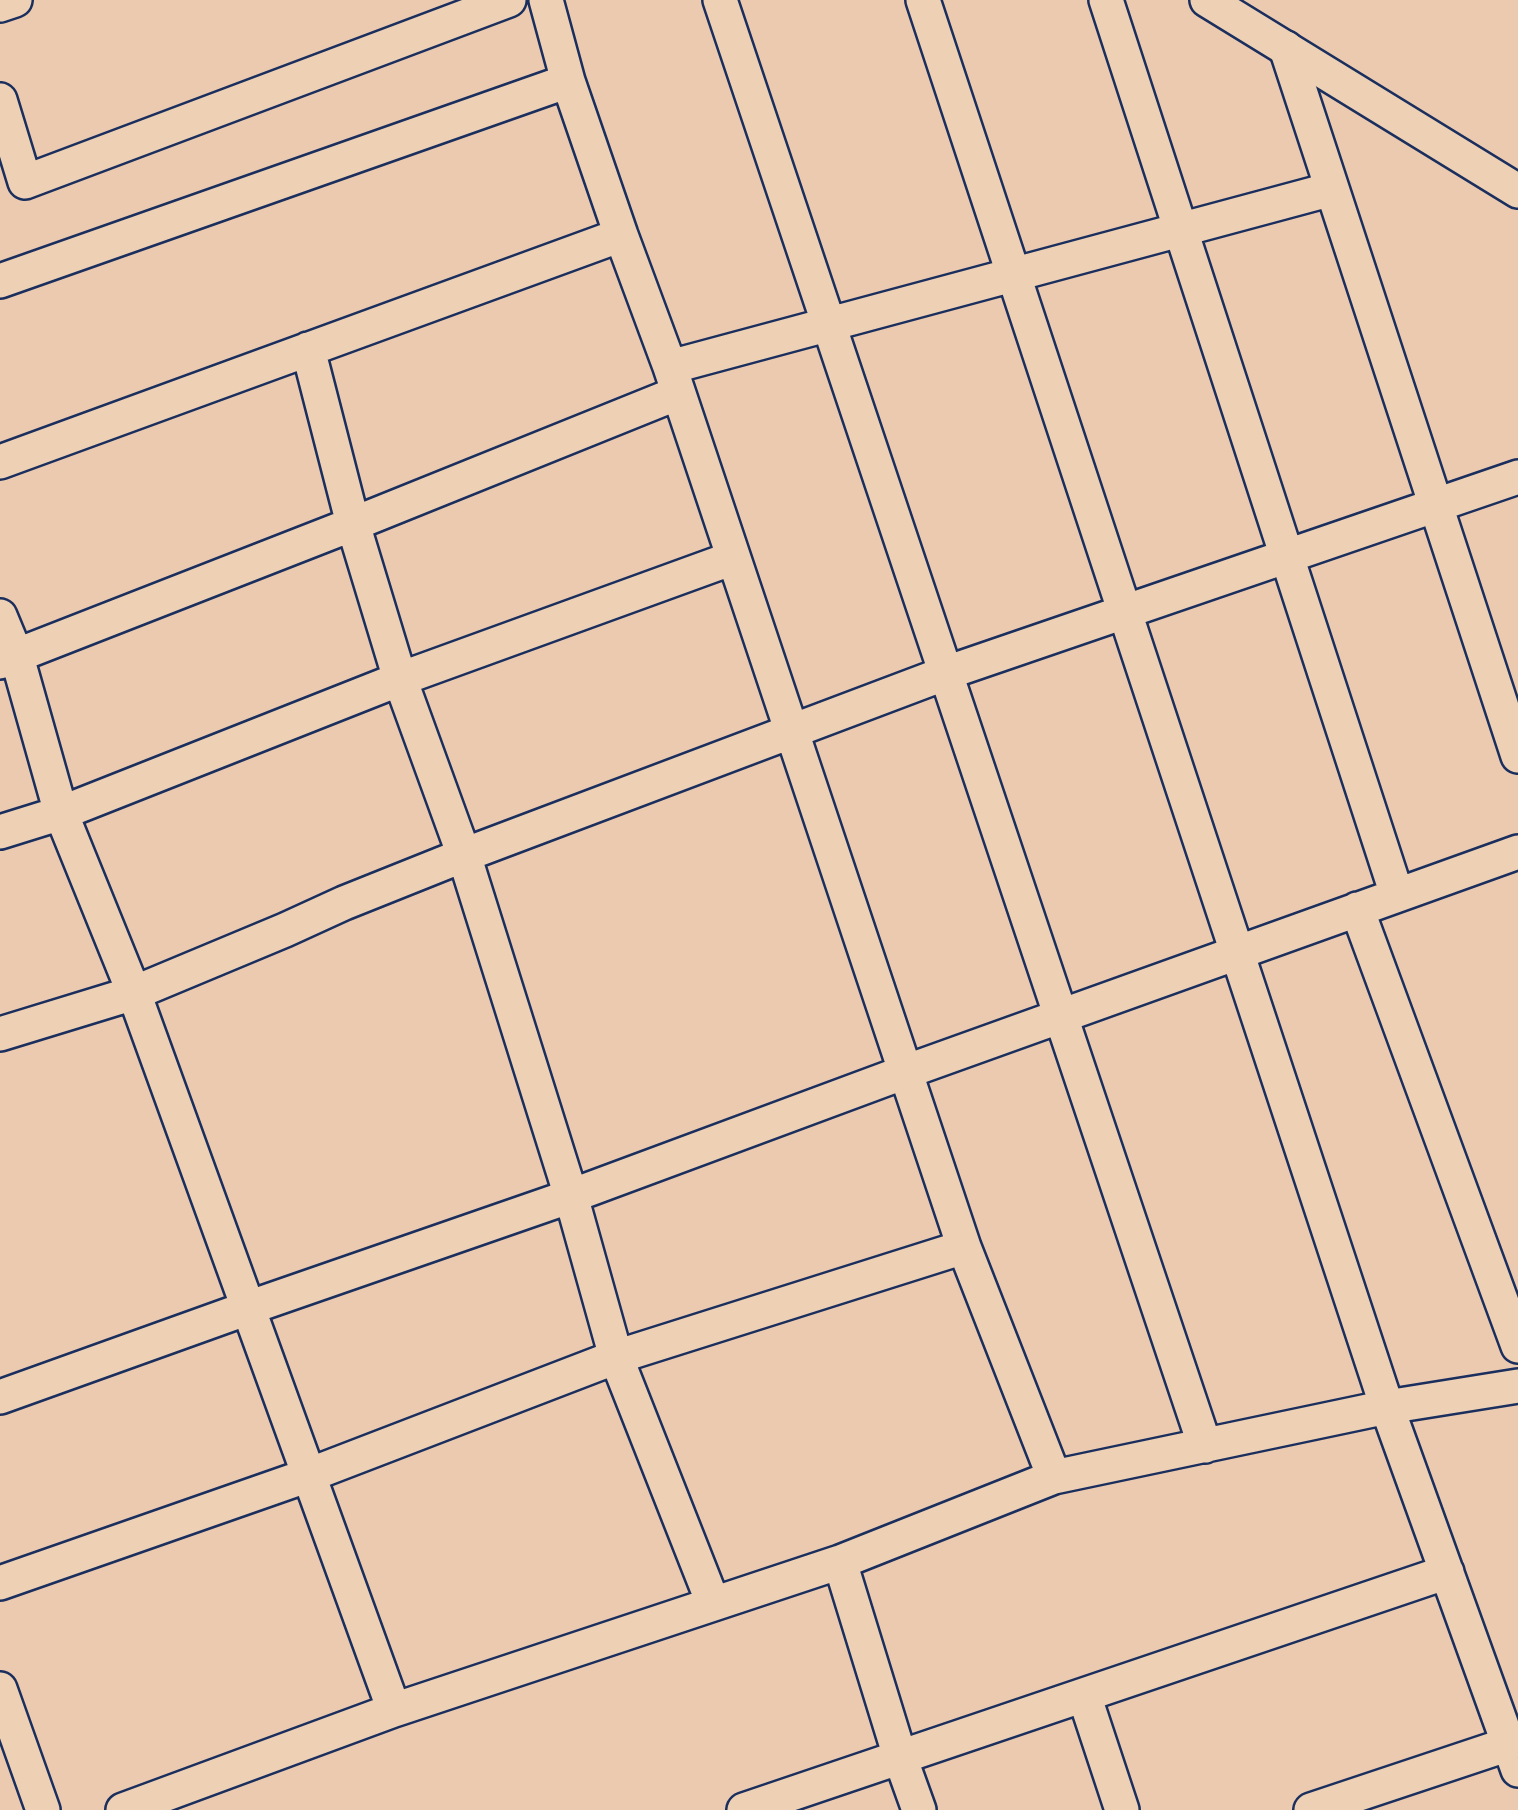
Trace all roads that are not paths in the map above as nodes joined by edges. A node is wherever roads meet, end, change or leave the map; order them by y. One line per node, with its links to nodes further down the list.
1 (15, 0): 8 (street)
2 (509, 0): 11 (street)
3 (546, 0): 10 (street)
4 (720, 0): 18 (street)
5 (923, 0): 16 (street)
6 (1106, 0): 14 (street)
7 (1207, 0): 9 (street)
8 (0, 5)
9 (1286, 48): 12 (street); 13 (street)
10 (568, 81): 15 (street); 17 (street)
11 (0, 100)
12 (1332, 189): 14 (street); 23 (street)
13 (1518, 191)
14 (1181, 229): 16 (street); 25 (street)
15 (621, 235): 19 (street); 20 (street)
16 (1014, 274): 18 (street); 27 (street)
17 (0, 281)
18 (829, 324): 20 (street); 30 (street)
19 (308, 349): 21 (street); 24 (street)
20 (674, 380): 24 (street); 26 (street)
21 (0, 462)
22 (1518, 477): 23 (street)
23 (1436, 505): 25 (street); 33 (street)
24 (353, 524): 29 (street); 31 (street)
25 (1287, 557): 27 (street); 38 (street)
26 (733, 558): 31 (street); 32 (street)
27 (1125, 612): 30 (street); 40 (street)
28 (0, 616): 29 (street)
29 (9, 660): 34 (street)
30 (946, 673): 32 (street); 42 (street)
31 (400, 679): 34 (street); 36 (street)
32 (792, 730): 36 (street); 44 (street)
33 (1518, 756)
34 (62, 813): 35 (street); 41 (street)
35 (0, 831)
36 (464, 855): 41 (street); 45 (street)
37 (1515, 860): 38 (street)
38 (1398, 895): 39 (street)
39 (1357, 909): 40 (street); 48 (street)
40 (1238, 952): 42 (street); 52 (street)
41 (134, 993): 43 (street); 47 (street)
42 (1061, 1016): 44 (street); 53 (street)
43 (0, 1034)
44 (905, 1072): 45 (street); 46 (street)
45 (571, 1196): 47 (street); 49 (street)
46 (964, 1247): 49 (street); 55 (street)
47 (248, 1308): 51 (street); 54 (street)
48 (1518, 1346)
49 (616, 1357): 54 (street); 59 (street)
50 (1518, 1386): 52 (street)
51 (0, 1397)
52 (1387, 1407): 53 (street); 57 (street)
53 (1205, 1446): 55 (street)
54 (309, 1475): 58 (street); 62 (street)
55 (1054, 1477): 56 (street)
56 (840, 1562): 59 (street); 63 (street)
57 (1447, 1572): 61 (street); 64 (street)
58 (0, 1582)
59 (713, 1603): 62 (street)
60 (0, 1689): 65 (street)
61 (1084, 1695): 63 (street); 69 (street)
62 (394, 1710): 66 (street)
63 (900, 1757): 67 (street); 68 (street)
64 (1513, 1757): 70 (street)
65 (43, 1810)
66 (123, 1810)
67 (744, 1810)
68 (919, 1810)
69 (1122, 1810)
70 (1311, 1810)

